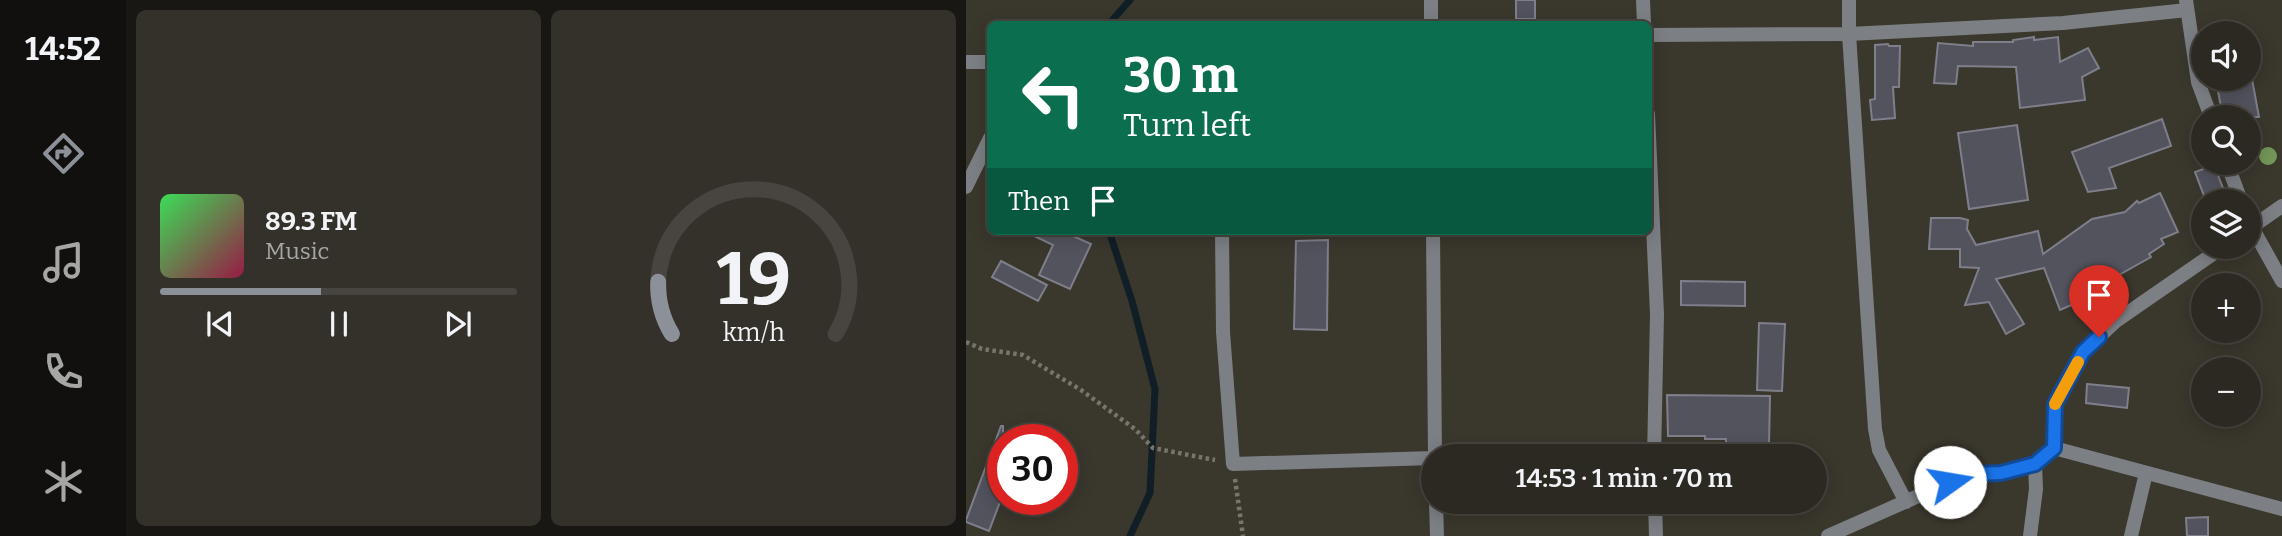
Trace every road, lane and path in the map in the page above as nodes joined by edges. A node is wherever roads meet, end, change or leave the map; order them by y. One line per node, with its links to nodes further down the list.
1 (1431, 0): 5 (street)
2 (1643, 0): 6 (street)
3 (1849, 0): 7 (street)
4 (2187, 5): 7 (street); 11 (street)
5 (1431, 21)
6 (1644, 21)
7 (1849, 34): 8 (street); 30 (street)
8 (1652, 35)
9 (966, 62): 10 (street)
10 (987, 62)
11 (2207, 105)
12 (987, 144): 13 (street)
13 (966, 187)
14 (1652, 203): 24 (street)
15 (2282, 206): 16 (street)
16 (2261, 219)
17 (1222, 235): 27 (street)
18 (1433, 235): 23 (street)
19 (2261, 247): 21 (street)
20 (2206, 259): 25 (street)
21 (2282, 281)
22 (966, 342): 27 (path)
23 (1434, 444)
24 (1654, 444)
25 (2054, 448): 28 (street); 29 (street)
26 (1421, 457): 27 (street)
27 (1233, 464): 34 (path)
28 (2035, 464): 30 (street); 38 (street)
29 (2146, 473): 31 (street); 39 (street)
30 (1906, 502): 37 (street)
31 (2282, 509)
32 (1436, 514): 35 (street)
33 (1655, 514): 36 (street)
34 (1243, 536)
35 (1437, 536)
36 (1656, 536)
37 (1828, 536)
38 (2030, 536)
39 (2131, 536)

